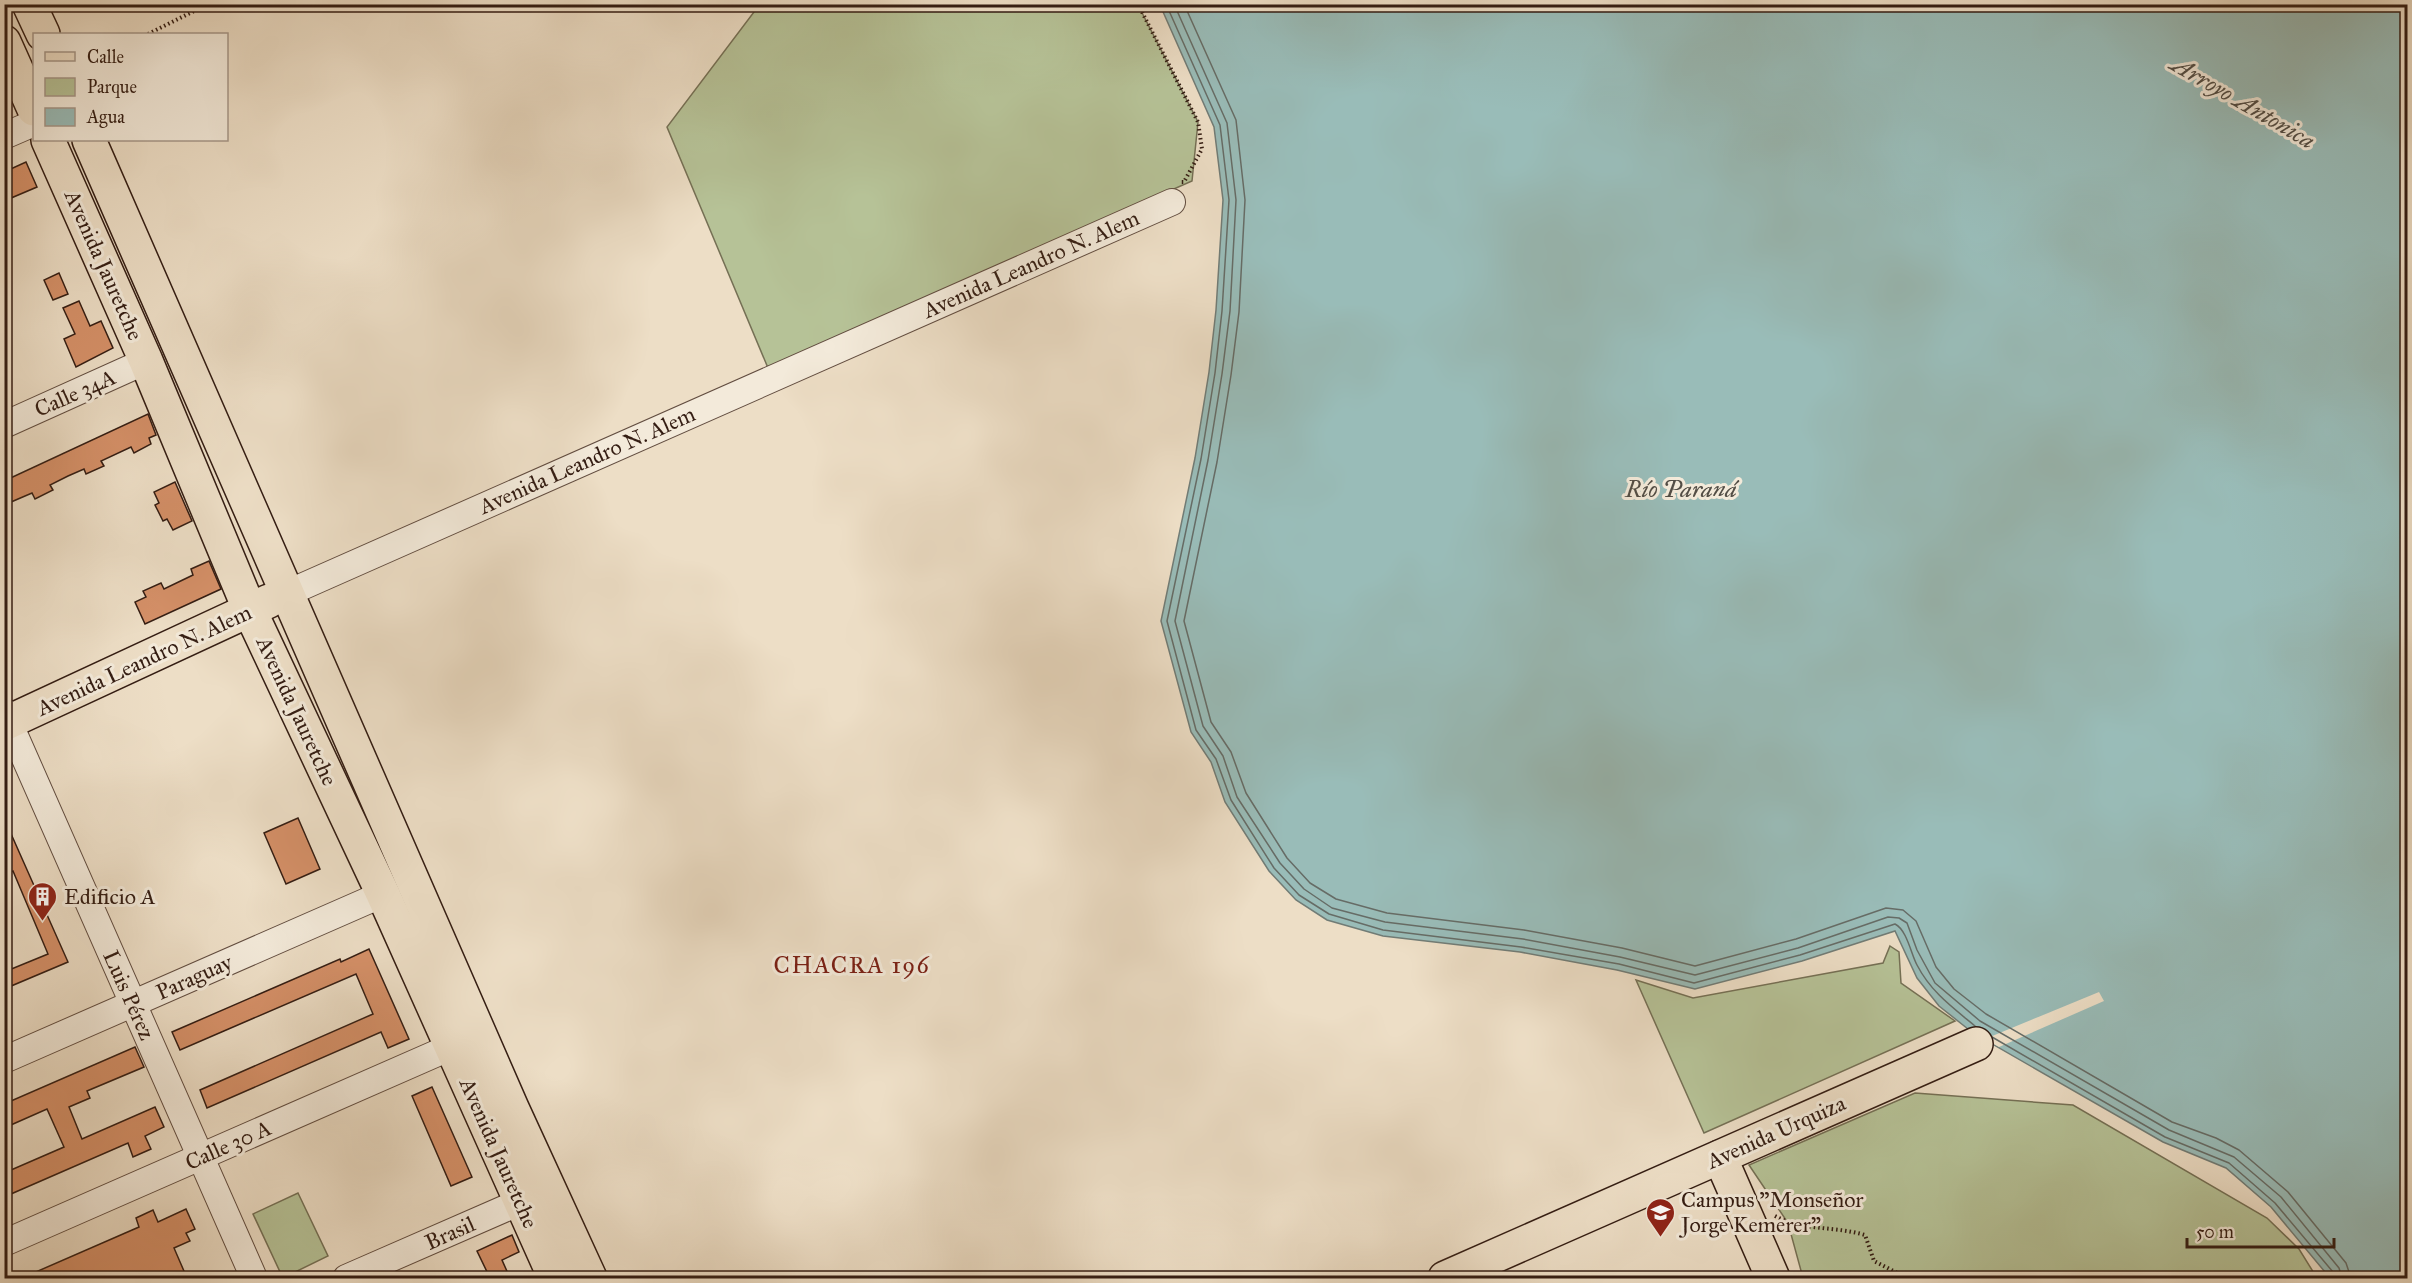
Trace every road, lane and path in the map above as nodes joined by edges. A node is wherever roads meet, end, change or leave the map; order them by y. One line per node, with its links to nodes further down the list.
1 (29, 4): 4 (main road)
2 (208, 4): 5 (path)
3 (1138, 4): 12 (path)
4 (42, 33)
5 (150, 33)
6 (4, 42): 7 (main road)
7 (33, 107)
8 (33, 123): 9 (street)
9 (4, 136)
10 (48, 141): 13 (main road, Avenida Jauretche)
11 (88, 141): 15 (main road, Avenida Jauretche)
12 (1173, 192): 15 (street, Avenida Leandro N. Alem)
13 (146, 361): 14 (street, Calle 34A); 15 (main road, Avenida Jauretche)
14 (4, 425)
15 (268, 602): 16 (main road, Avenida Leandro N. Alem); 17 (main road, Avenida Jauretche); 30 (main road, Avenida Jauretche)
16 (6, 719): 18 (street, Luis Pérez)
17 (383, 894): 18 (street, Paraguay); 20 (main road, Avenida Jauretche)
18 (133, 1003): 21 (street, Paraguay); 22 (street, Luis Pérez)
19 (1976, 1044): 23 (main road, Avenida Urquiza)
20 (451, 1047): 22 (street, Calle 30 A); 24 (main road, Avenida Jauretche)
21 (4, 1060)
22 (201, 1157): 26 (street, Calle 30 A); 27 (street, Luis Pérez)
23 (1720, 1157): 25 (main road); 31 (main road, Avenida Urquiza)
24 (520, 1202): 28 (street, Brasil); 29 (main road, Avenida Jauretche)
25 (1744, 1213): 32 (main road); 33 (path)
26 (4, 1243)
27 (254, 1278)
28 (346, 1278)
29 (555, 1278)
30 (591, 1278)
31 (1444, 1278)
32 (1773, 1278)
33 (1907, 1278)

